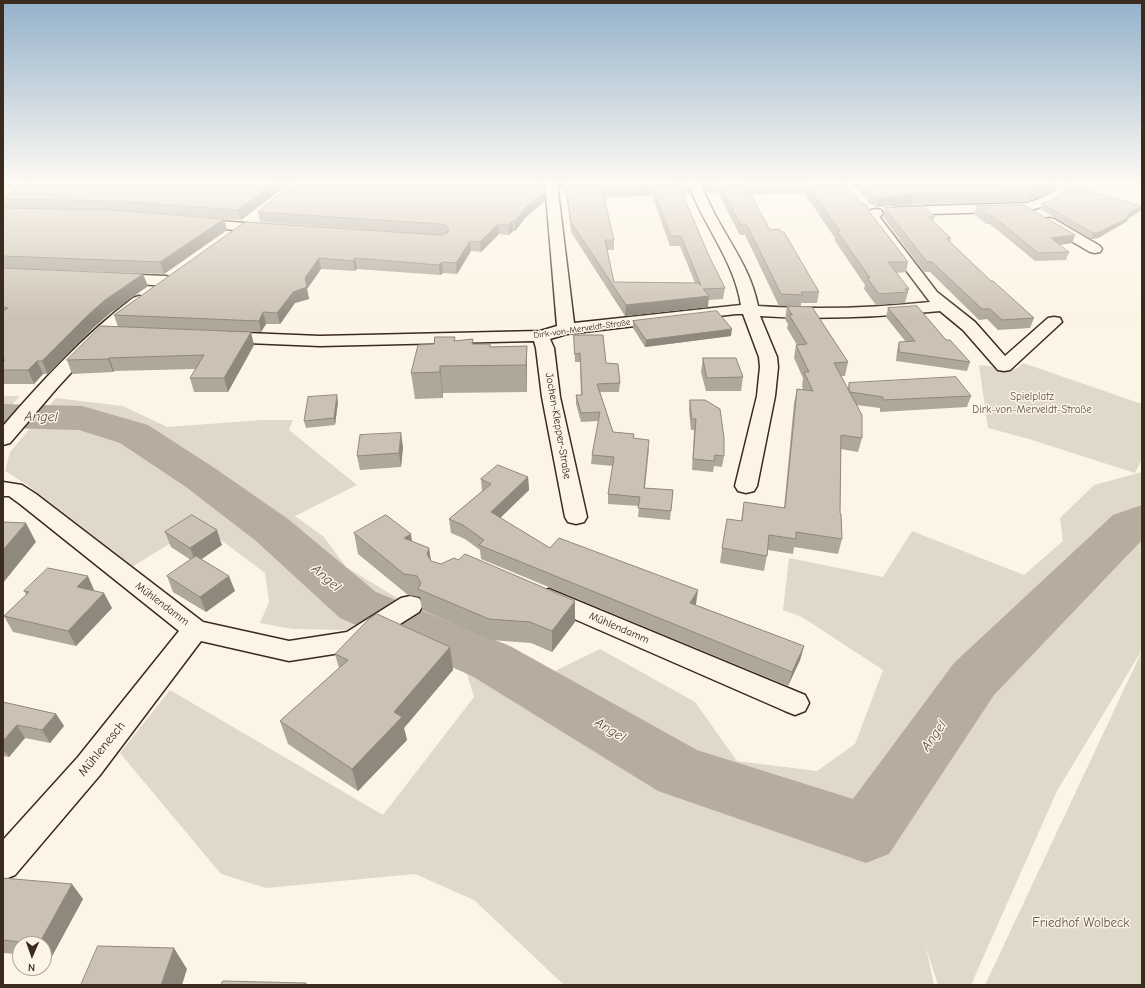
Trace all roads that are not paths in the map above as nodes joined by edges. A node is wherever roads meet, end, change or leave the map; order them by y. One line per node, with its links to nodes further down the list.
1 (240, 229): 8 (street)
2 (270, 229): 7 (street)
3 (556, 229): 14 (street)
4 (716, 229): 12 (street)
5 (882, 229): 11 (street)
6 (1061, 229): 9 (street)
7 (282, 230)
8 (224, 240)
9 (1095, 249)
10 (98, 278): 15 (street)
11 (943, 306): 12 (street, Dirk-von-Merveldt-Straße); 13 (street)
12 (750, 309): 14 (street, Dirk-von-Merveldt-Straße); 20 (street)
13 (1054, 322)
14 (566, 329): 18 (street, Dirk-von-Merveldt-Straße)
15 (100, 333): 16 (street); 19 (street)
16 (122, 334)
17 (204, 336): 18 (street, Dirk-von-Merveldt-Straße)
18 (541, 336): 22 (street, Jochen-Klepper-Straße)
19 (3, 439)
20 (746, 486)
21 (3, 489): 25 (street, Mühlendamm)
22 (576, 517)
23 (526, 588): 26 (street, Mühlendamm)
24 (410, 606): 25 (street, Mühlendamm)
25 (195, 630): 27 (street, Mühlenesch)
26 (795, 703)
27 (3, 864)

